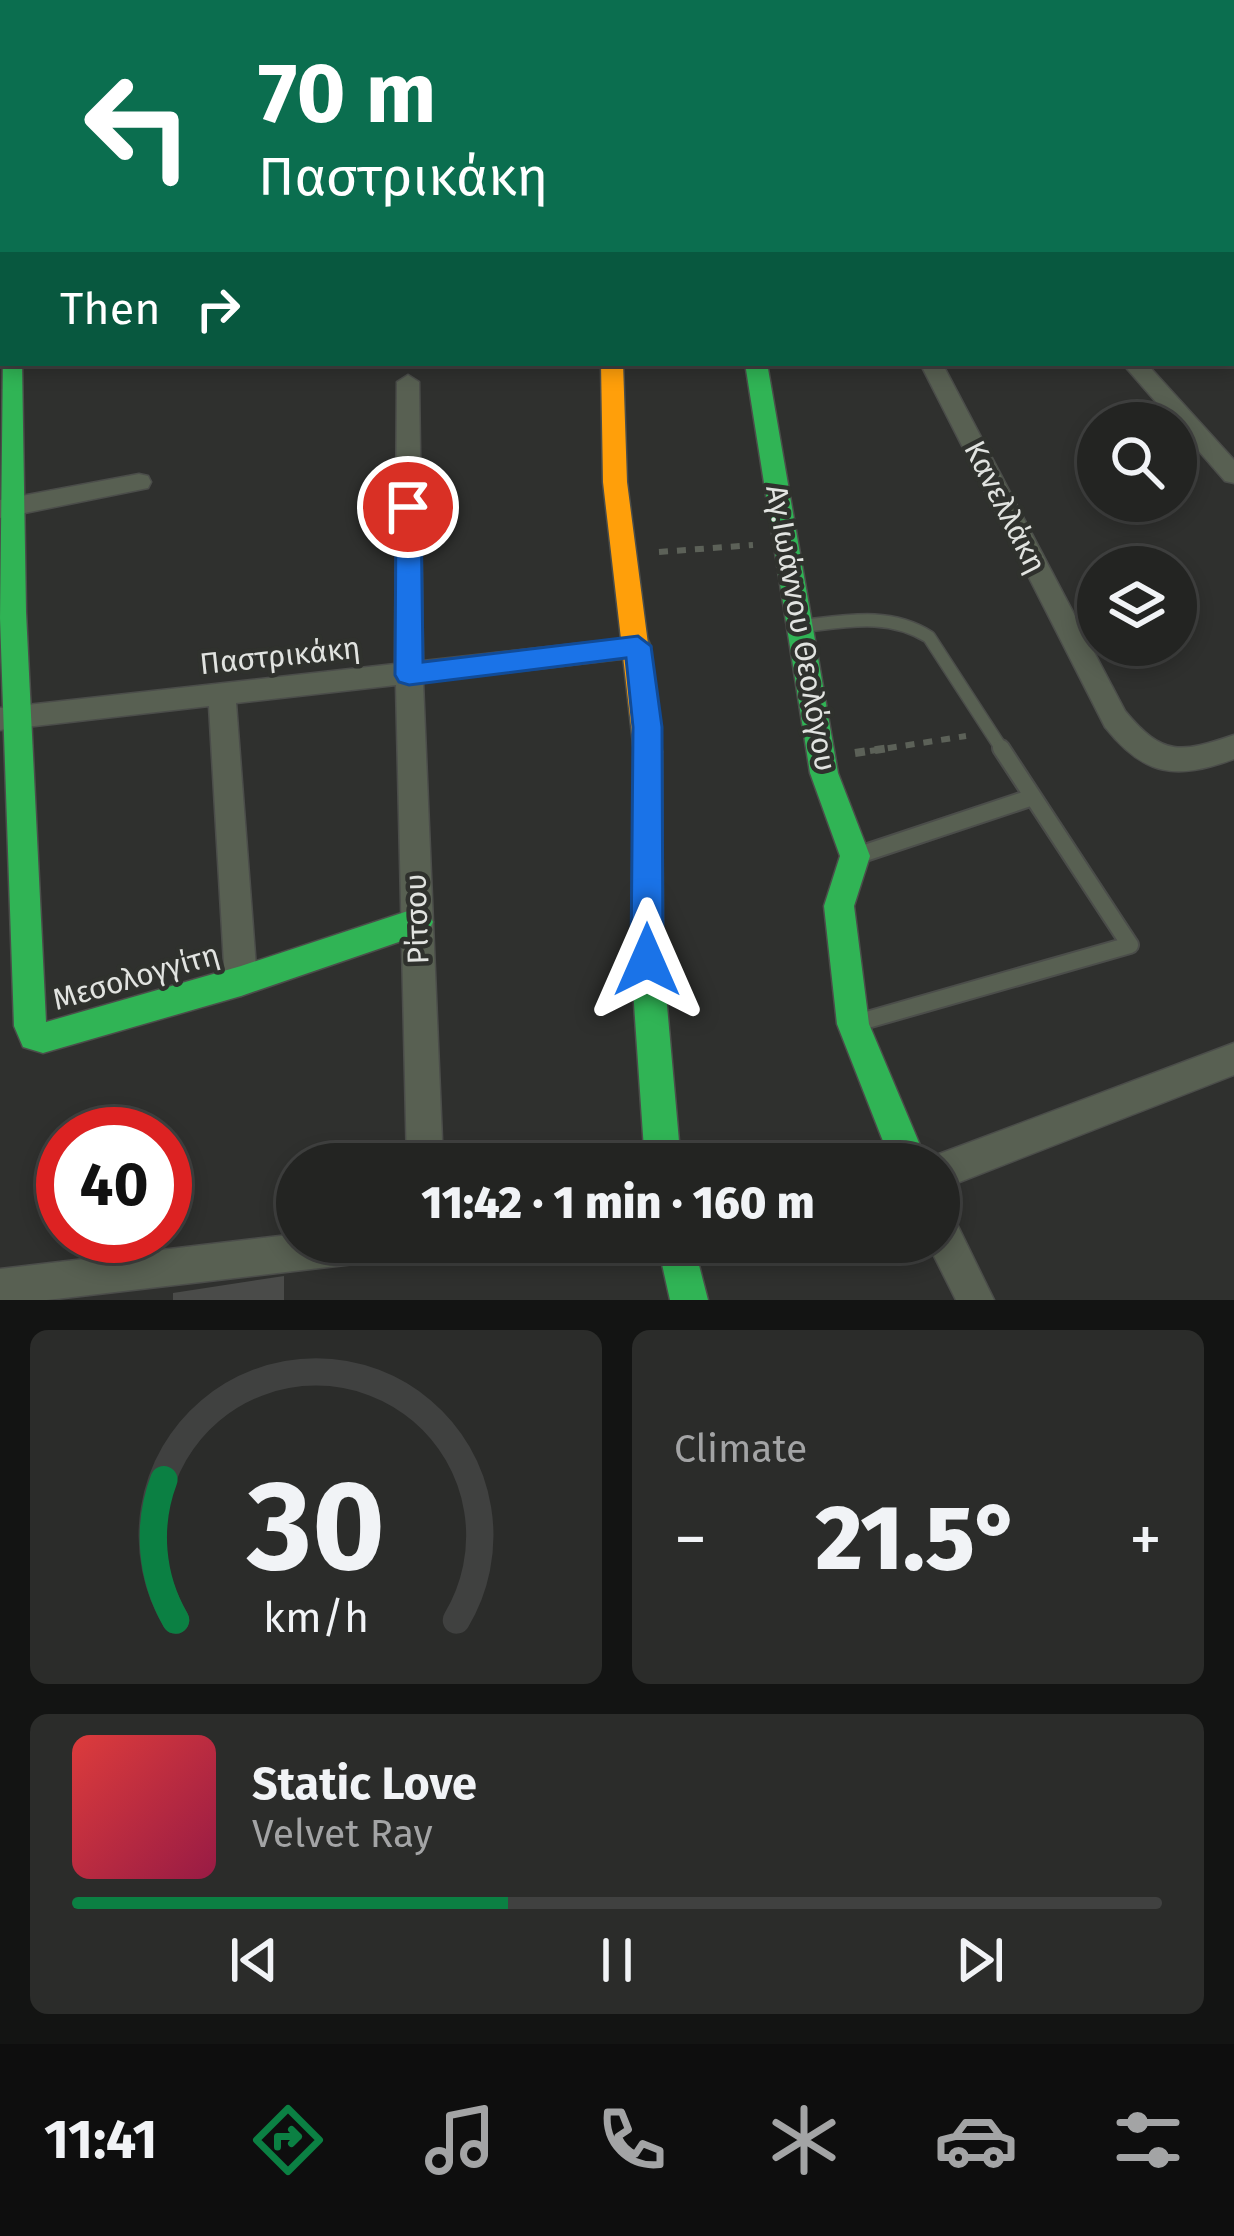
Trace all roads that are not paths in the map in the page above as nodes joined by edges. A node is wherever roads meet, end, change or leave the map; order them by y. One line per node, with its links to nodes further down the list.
1 (11, 366): 9 (street, Μεσολογγίτη)
2 (612, 366): 11 (street)
3 (756, 366): 10 (street, Αγ.Ιωάννου Θεολόγου)
4 (933, 366): 15 (street, Κανελλάκη)
5 (1136, 366): 7 (street)
6 (408, 382): 12 (street, Ρίτσου)
7 (1234, 475)
8 (139, 482): 9 (street)
9 (4, 508): 14 (street, Μεσολογγίτη)
10 (798, 627): 16 (lane); 18 (street, Αγ.Ιωάννου Θεολόγου)
11 (638, 646): 12 (street, Παστρικάκη); 24 (street)
12 (409, 675): 13 (street, Παστρικάκη); 19 (street, Ρίτσου)
13 (222, 697): 14 (street, Παστρικάκη); 20 (street)
14 (8, 718): 17 (street, Μεσολογγίτη)
15 (1234, 747)
16 (1034, 797): 18 (lane); 21 (lane)
17 (11, 838): 20 (street, Μεσολογγίτη)
18 (854, 856): 21 (street)
19 (417, 922): 20 (street, Μεσολογγίτη); 23 (street, Ρίτσου)
20 (241, 981)
21 (853, 1024): 25 (street)
22 (1234, 1059): 26 (street)
23 (424, 1143)
24 (661, 1143)
25 (901, 1143)
26 (960, 1164)
27 (276, 1255): 30 (street)
28 (680, 1263): 31 (street)
29 (957, 1263): 32 (street)
30 (0, 1287)
31 (689, 1300)
32 (975, 1300)

